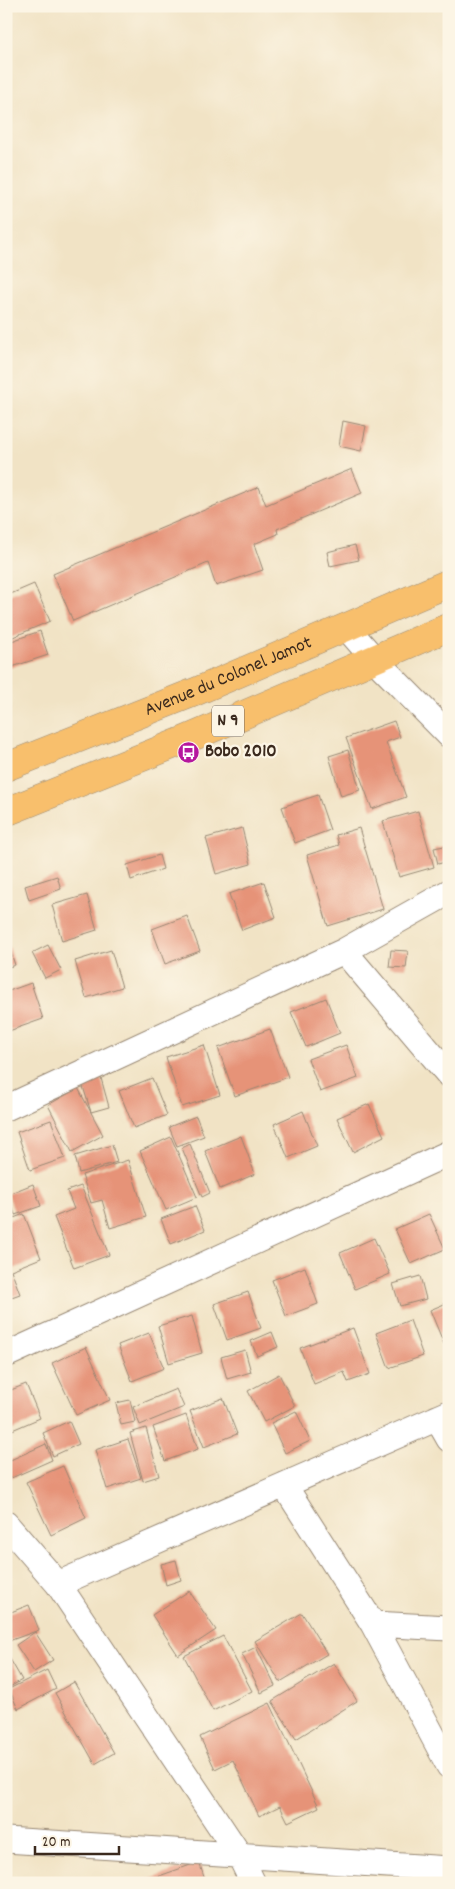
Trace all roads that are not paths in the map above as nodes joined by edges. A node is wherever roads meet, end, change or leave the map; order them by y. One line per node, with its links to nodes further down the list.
1 (449, 583): 2 (main road, Avenue du Colonel Jamot / N 9)
2 (346, 627): 4 (street); 6 (main road, Avenue du Colonel Jamot / N 9)
3 (449, 627): 4 (main road, N 9)
4 (374, 659): 5 (street); 7 (main road, N 9)
5 (449, 735)
6 (6, 767)
7 (6, 812)
8 (449, 892): 9 (street)
9 (344, 951): 10 (street); 11 (street)
10 (449, 1075)
11 (12, 1099)
12 (449, 1153): 13 (street)
13 (6, 1355)
14 (445, 1423): 15 (street)
15 (284, 1485): 17 (street); 18 (street)
16 (6, 1524): 17 (street)
17 (58, 1584): 22 (street)
18 (373, 1624): 19 (street); 20 (street)
19 (449, 1628)
20 (449, 1766)
21 (6, 1840): 22 (street)
22 (240, 1856): 23 (street); 24 (street)
23 (449, 1869)
24 (253, 1883)

